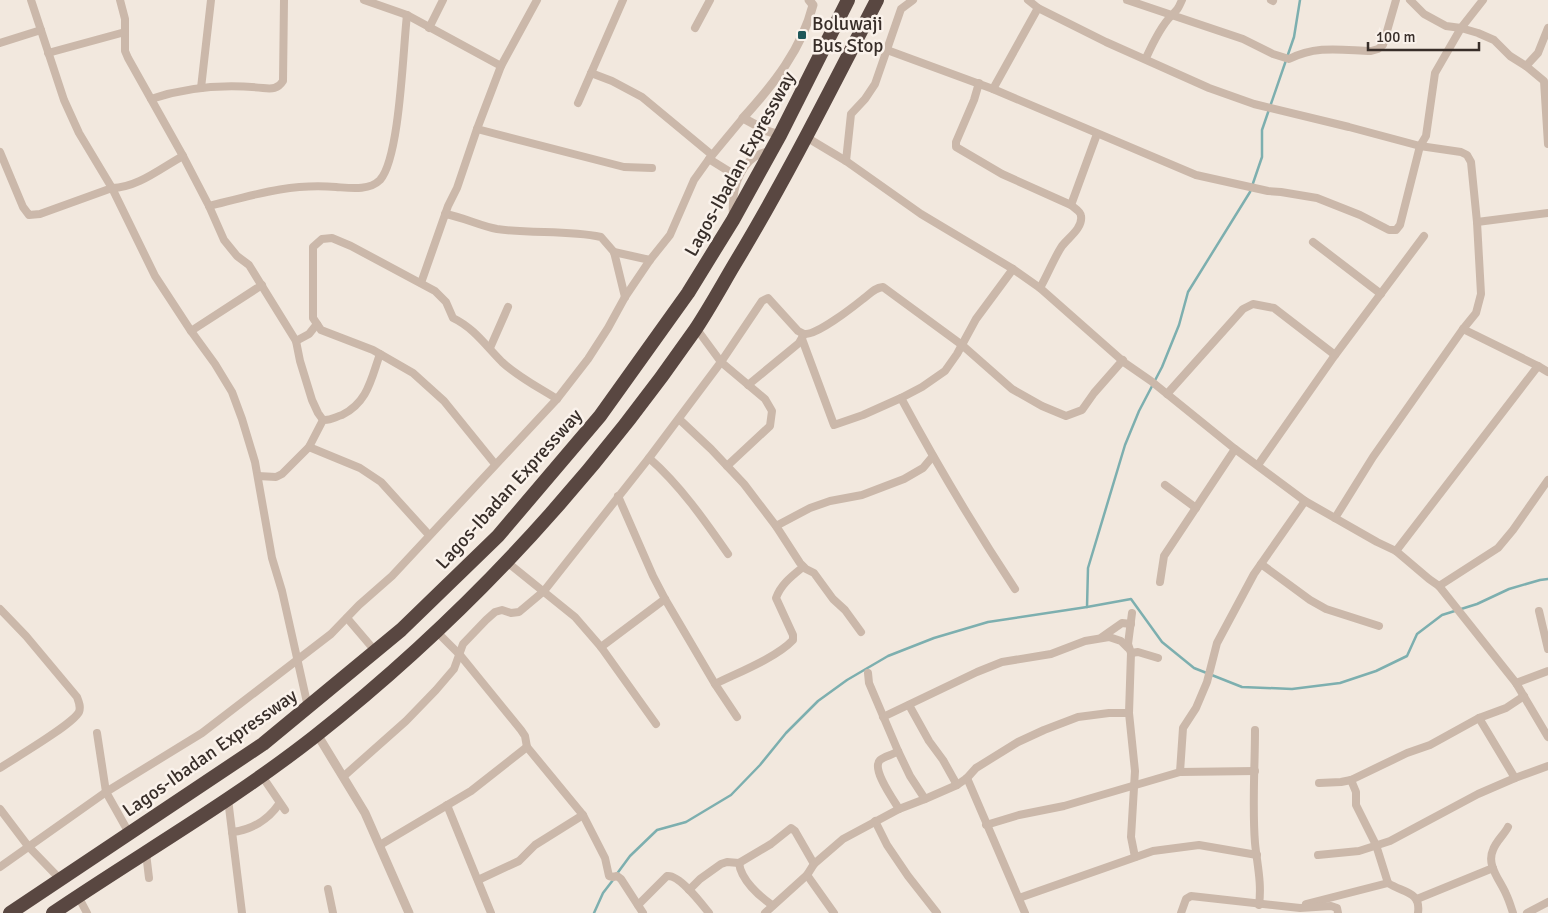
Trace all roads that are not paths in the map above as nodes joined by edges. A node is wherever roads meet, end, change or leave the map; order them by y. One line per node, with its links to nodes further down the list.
1 (31, 0): 27 (street)
2 (120, 0): 28 (street)
3 (211, 0): 38 (street)
4 (284, 0): 38 (street)
5 (364, 0): 21 (street)
6 (443, 0): 23 (street)
7 (537, 0): 33 (street)
8 (623, 0): 35 (street)
9 (710, 0): 24 (street)
10 (848, 0): 45 (highway, Lagos-Ibadan Expressway)
11 (878, 0): 46 (highway)
12 (913, 0): 30 (street)
13 (1028, 0): 20 (street)
14 (1127, 0): 22 (street)
15 (1182, 0): 22 (street)
16 (1396, 0): 22 (street)
17 (1410, 0): 25 (street)
18 (1483, 0): 25 (street)
19 (813, 2): 42 (street)
20 (1038, 8): 32 (street); 39 (street)
21 (407, 15): 23 (street); 58 (street)
22 (1171, 16): 32 (street)
23 (429, 28): 33 (street)
24 (695, 28)
25 (1462, 28): 34 (street); 48 (street)
26 (1548, 28): 34 (street)
27 (40, 30): 29 (street); 31 (street)
28 (125, 32): 31 (street); 40 (street)
29 (0, 43)
30 (887, 50): 37 (street); 53 (street)
31 (48, 53): 56 (street)
32 (1146, 58): 48 (street)
33 (501, 66): 43 (street)
34 (1526, 66): 36 (street)
35 (591, 72): 41 (street); 52 (street)
36 (1546, 81): 47 (street)
37 (979, 83): 39 (street); 57 (street)
38 (201, 88): 40 (street)
39 (993, 88): 44 (street)
40 (151, 99): 51 (street)
41 (578, 102)
42 (743, 118): 45 (street); 52 (street)
43 (477, 128): 54 (street); 60 (street)
44 (1097, 134): 48 (street); 57 (street)
45 (780, 135): 49 (highway, Lagos-Ibadan Expressway)
46 (806, 137): 53 (street); 75 (highway)
47 (1548, 144)
48 (1420, 146): 62 (street)
49 (771, 151): 55 (street); 61 (highway, Lagos-Ibadan Expressway)
50 (0, 152): 56 (street)
51 (182, 156): 56 (street); 58 (street)
52 (711, 157): 55 (street); 66 (street)
53 (846, 160): 67 (street)
54 (652, 168)
55 (738, 177): 61 (street)
56 (112, 188): 77 (street)
57 (1071, 205): 70 (street)
58 (209, 206): 69 (street)
59 (1548, 213): 62 (street)
60 (445, 214): 65 (street); 68 (street)
61 (734, 220): 132 (highway, Lagos-Ibadan Expressway)
62 (1477, 222): 76 (street)
63 (1424, 236): 71 (street)
64 (1313, 242): 71 (street)
65 (614, 252): 66 (street); 72 (street)
66 (650, 260): 72 (street)
67 (1012, 269): 70 (street); 80 (street)
68 (421, 283): 74 (street); 81 (street)
69 (262, 285): 77 (street); 79 (street)
70 (1040, 288): 84 (street)
71 (1381, 294): 83 (street)
72 (625, 297): 90 (street)
73 (508, 307): 81 (street)
74 (317, 324): 79 (street); 82 (street)
75 (696, 328): 85 (street); 112 (highway)
76 (1463, 329): 86 (street); 107 (street)
77 (190, 331): 101 (street)
78 (803, 336): 80 (street); 85 (street); 88 (street); 91 (street)
79 (296, 341): 93 (street)
80 (962, 345): 84 (street); 91 (street)
81 (490, 348): 90 (street)
82 (380, 354): 93 (street); 98 (street)
83 (1335, 356): 89 (street); 99 (street)
84 (1122, 360): 89 (street)
85 (721, 362): 88 (street); 92 (street)
86 (1538, 366): 87 (street); 110 (street)
87 (1548, 372)
88 (748, 385): 100 (street)
89 (1167, 394): 95 (street)
90 (557, 398): 98 (street)
91 (901, 398): 96 (street)
92 (679, 419): 97 (street); 100 (street)
93 (323, 420): 94 (street)
94 (309, 447): 101 (street); 109 (street)
95 (1235, 449): 99 (street); 106 (street)
96 (932, 456): 108 (street); 117 (street)
97 (649, 458): 104 (street); 111 (street)
98 (495, 464): 109 (street)
99 (1258, 465): 105 (street)
100 (727, 466): 108 (street)
101 (258, 476): 135 (street)
102 (1548, 480): 116 (street)
103 (1165, 485): 106 (street)
104 (618, 496): 118 (street); 119 (street)
105 (1305, 501): 107 (street); 113 (street)
106 (1196, 508): 115 (street)
107 (1335, 518): 110 (street)
108 (776, 526): 114 (street)
109 (429, 535): 123 (street)
110 (1396, 551): 116 (street)
111 (728, 554)
112 (507, 562): 118 (street); 126 (highway)
113 (1261, 564): 125 (street); 156 (street)
114 (803, 567): 127 (street); 139 (street)
115 (1160, 582)
116 (1439, 586): 138 (street)
117 (1015, 589)
118 (544, 591): 129 (street); 133 (street)
119 (665, 600): 129 (street); 139 (street)
120 (0, 609): 155 (street)
121 (1539, 611): 130 (street)
122 (1132, 613): 124 (street)
123 (347, 618): 132 (street); 135 (street)
124 (1131, 624): 128 (street); 131 (street)
125 (1379, 626)
126 (436, 631): 133 (street); 150 (highway)
127 (861, 632)
128 (1100, 638): 131 (street); 141 (street)
129 (601, 647): 147 (street)
130 (1548, 649)
131 (1130, 651): 134 (street); 143 (street)
132 (376, 652): 142 (highway, Lagos-Ibadan Expressway)
133 (460, 655): 152 (street); 159 (street)
134 (1158, 658)
135 (297, 661): 142 (street); 166 (street)
136 (1548, 671): 138 (street)
137 (868, 673): 145 (street)
138 (1516, 683): 140 (street)
139 (715, 684): 144 (street)
140 (1524, 696): 146 (street); 151 (street)
141 (908, 705): 145 (street); 165 (street)
142 (308, 707): 179 (highway, Lagos-Ibadan Expressway)
143 (1129, 713): 160 (street); 164 (street)
144 (737, 717)
145 (883, 717): 153 (street)
146 (1479, 718): 161 (street); 162 (street)
147 (656, 724)
148 (1255, 730): 157 (street)
149 (98, 733): 166 (street)
150 (317, 734): 158 (highway); 159 (street)
151 (1548, 737)
152 (527, 747): 170 (street); 174 (street)
153 (898, 751): 168 (street); 172 (street)
154 (1548, 766): 161 (street)
155 (0, 768)
156 (1180, 772): 157 (street); 164 (street)
157 (1255, 772): 184 (street)
158 (262, 776): 167 (highway); 169 (street)
159 (344, 776): 180 (street)
160 (967, 778): 165 (street); 176 (street)
161 (1515, 778): 181 (street)
162 (1351, 780): 163 (street); 181 (street)
163 (1319, 783)
164 (1135, 784): 176 (street); 186 (street)
165 (957, 785): 168 (street)
166 (106, 792): 179 (street); 182 (street)
167 (228, 799): 178 (street); 183 (highway)
168 (925, 799): 172 (street)
169 (279, 804): 173 (street); 178 (street)
170 (447, 805): 180 (street); 194 (street)
171 (0, 809): 182 (street)
172 (899, 809): 175 (street)
173 (285, 810)
174 (583, 815): 194 (street); 203 (street)
175 (875, 821): 188 (street); 217 (street)
176 (986, 825): 199 (street)
177 (1508, 826): 190 (street)
178 (232, 832): 209 (street)
179 (129, 833): 192 (highway, Lagos-Ibadan Expressway)
180 (380, 845): 211 (street)
181 (1376, 845): 185 (street); 195 (street)
182 (28, 846): 189 (street); 192 (street)
183 (146, 853): 193 (street); 198 (highway)
184 (1257, 855): 186 (street); 202 (street)
185 (1318, 855)
186 (1135, 857): 199 (street)
187 (740, 863): 188 (street); 197 (street); 204 (street)
188 (814, 864): 191 (street)
189 (0, 866)
190 (1493, 868): 200 (street); 222 (street)
191 (807, 874): 204 (street); 216 (street)
192 (60, 878): 206 (highway, Lagos-Ibadan Expressway)
193 (148, 878)
194 (478, 880): 212 (street)
195 (1388, 883): 200 (street); 205 (street)
196 (328, 889): 210 (street)
197 (689, 890): 203 (street); 214 (street)
198 (78, 896): 207 (highway); 208 (street)
199 (1019, 898): 218 (street)
200 (1417, 899): 221 (street)
201 (1548, 902): 223 (street)
202 (1259, 904): 205 (street); 219 (street)
203 (638, 905): 213 (street)
204 (772, 905): 215 (street)
205 (1300, 908): 220 (street)
206 (10, 913)
207 (53, 913)
208 (87, 913)
209 (242, 913)
210 (333, 913)
211 (409, 913)
212 (491, 913)
213 (642, 913)
214 (709, 913)
215 (765, 913)
216 (833, 913)
217 (937, 913)
218 (1025, 913)
219 (1181, 913)
220 (1338, 913)
221 (1418, 913)
222 (1513, 913)
223 (1527, 913)

